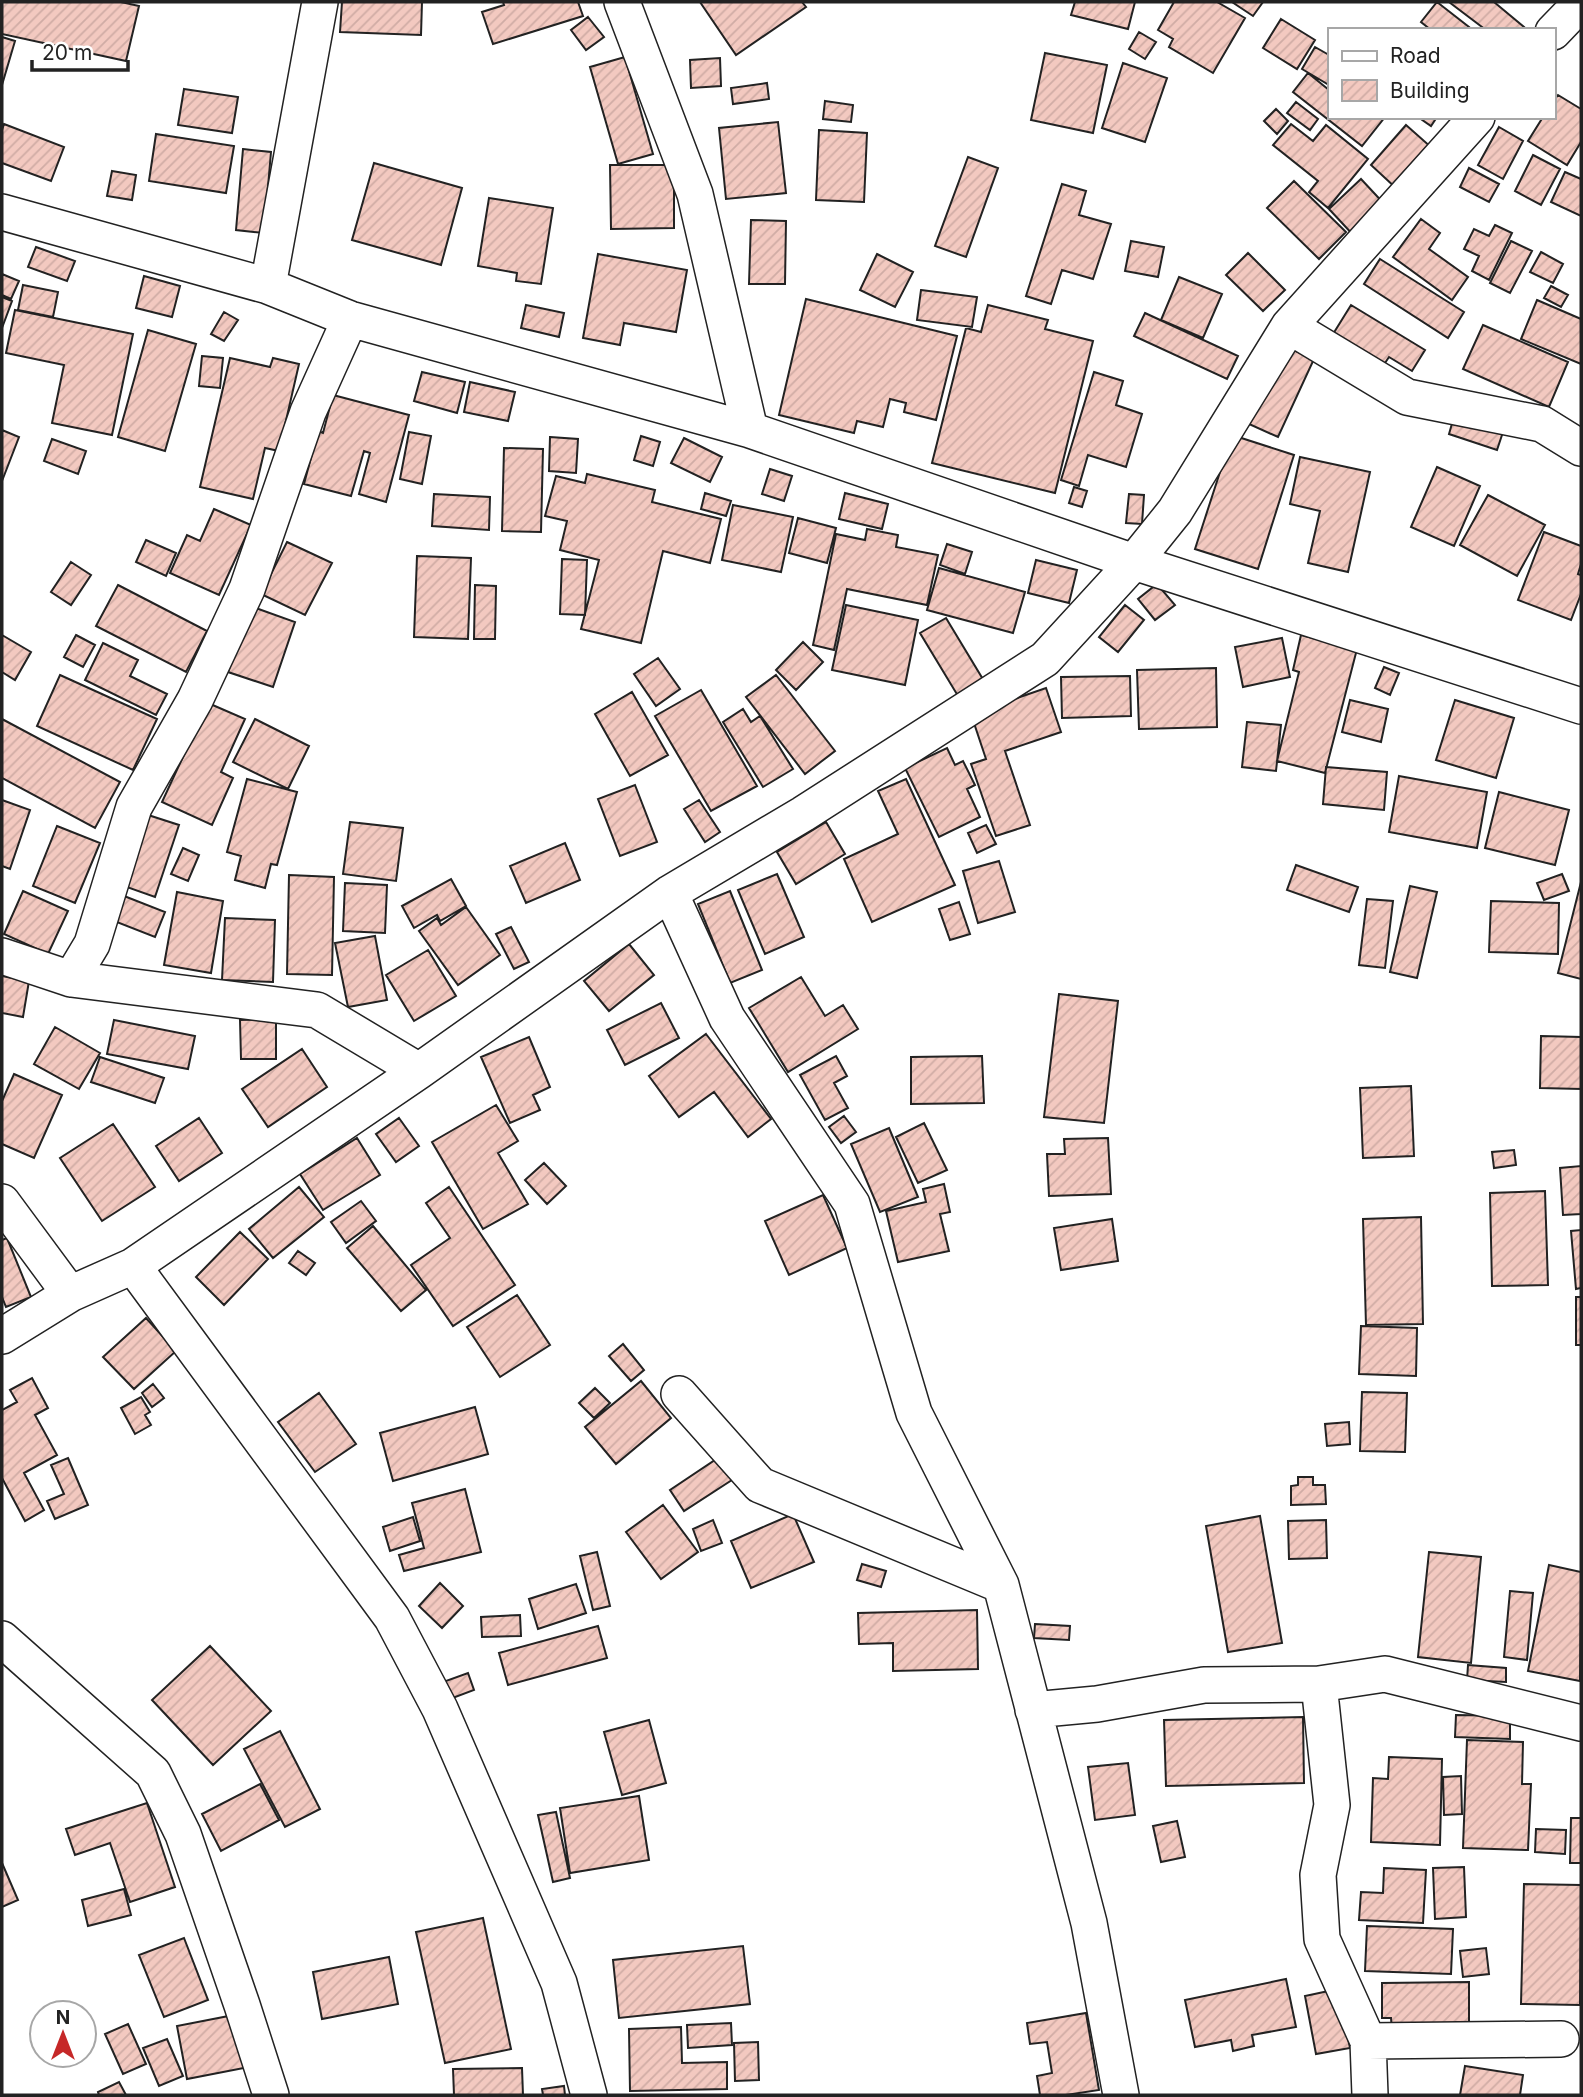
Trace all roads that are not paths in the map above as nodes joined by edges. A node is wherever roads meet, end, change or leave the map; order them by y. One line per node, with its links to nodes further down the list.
1 (320, 2): 7 (street)
2 (622, 2): 10 (street)
3 (1581, 3): 4 (street)
4 (1555, 30)
5 (1475, 119): 9 (street)
6 (2, 212): 7 (street)
7 (268, 286): 8 (street)
8 (350, 319): 10 (street); 16 (street)
9 (1289, 326): 11 (street); 12 (street)
10 (750, 430): 12 (street)
11 (1581, 448)
12 (1134, 562): 13 (street); 14 (street)
13 (1581, 706)
14 (670, 893): 17 (street); 23 (street)
15 (2, 956): 16 (street)
16 (71, 979): 17 (street)
17 (419, 1070): 19 (street)
18 (2, 1202): 20 (street)
19 (133, 1266): 20 (street); 31 (street)
20 (70, 1294): 21 (street)
21 (2, 1336)
22 (679, 1394): 23 (street)
23 (1001, 1586): 26 (street)
24 (2, 1639): 30 (street)
25 (1319, 1684): 26 (street); 27 (street); 29 (street)
26 (1033, 1710): 32 (street)
27 (1581, 1723)
28 (1561, 2039): 29 (street)
29 (1368, 2041): 33 (street)
30 (271, 2095)
31 (589, 2095)
32 (1121, 2095)
33 (1370, 2095)

